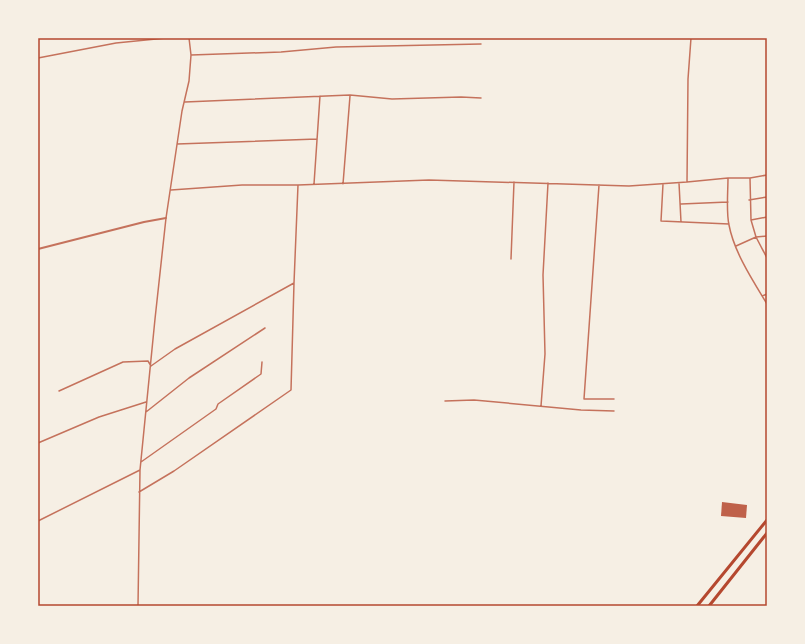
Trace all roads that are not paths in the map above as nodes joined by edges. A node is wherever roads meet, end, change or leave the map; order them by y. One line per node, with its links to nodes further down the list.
1 (166, 38): 6 (street)
2 (189, 38): 5 (street)
3 (691, 38): 17 (street)
4 (481, 44): 5 (street)
5 (191, 55): 10 (street)
6 (38, 58)
7 (350, 95): 8 (street); 9 (street); 21 (street)
8 (320, 96): 10 (street); 11 (street)
9 (481, 98)
10 (184, 102): 12 (street)
11 (317, 139): 12 (street); 20 (street)
12 (177, 144): 25 (street)
13 (767, 175): 15 (street)
14 (728, 178): 15 (street); 17 (street); 28 (street)
15 (750, 178): 27 (street)
16 (514, 182): 18 (street); 21 (street); 40 (street)
17 (687, 182): 19 (street)
18 (548, 183): 24 (street); 52 (street)
19 (679, 183): 22 (street); 29 (street)
20 (314, 184): 21 (street); 23 (street)
21 (343, 184)
22 (663, 184): 24 (street); 33 (street)
23 (298, 185): 25 (street); 41 (street)
24 (599, 185): 49 (street)
25 (171, 190): 31 (street)
26 (767, 198): 27 (street)
27 (749, 200): 32 (street)
28 (728, 202): 29 (street); 34 (street)
29 (681, 204): 33 (street)
30 (767, 217): 32 (street)
31 (166, 218): 38 (street); 47 (street)
32 (751, 220): 36 (street)
33 (681, 222): 34 (street)
34 (729, 224): 37 (street)
35 (767, 236): 36 (street)
36 (756, 237): 37 (street); 39 (street)
37 (736, 246): 43 (street)
38 (38, 249)
39 (767, 258)
40 (511, 259)
41 (294, 283): 47 (street); 58 (street)
42 (767, 294): 43 (street)
43 (762, 296): 44 (street)
44 (767, 304)
45 (265, 328): 54 (street)
46 (262, 362): 56 (street)
47 (151, 366): 48 (street); 51 (street)
48 (59, 391)
49 (614, 399)
50 (445, 401): 52 (street)
51 (146, 402): 54 (street); 55 (street)
52 (541, 406): 53 (street)
53 (614, 411)
54 (146, 412): 56 (street)
55 (38, 443)
56 (141, 462): 57 (street)
57 (140, 470): 58 (street); 60 (street)
58 (139, 492): 64 (street)
59 (767, 520): 62 (highway)
60 (38, 521)
61 (767, 533): 63 (highway)
62 (705, 596): 63 (highway); 65 (highway)
63 (710, 605)
64 (138, 606)
65 (697, 606)

